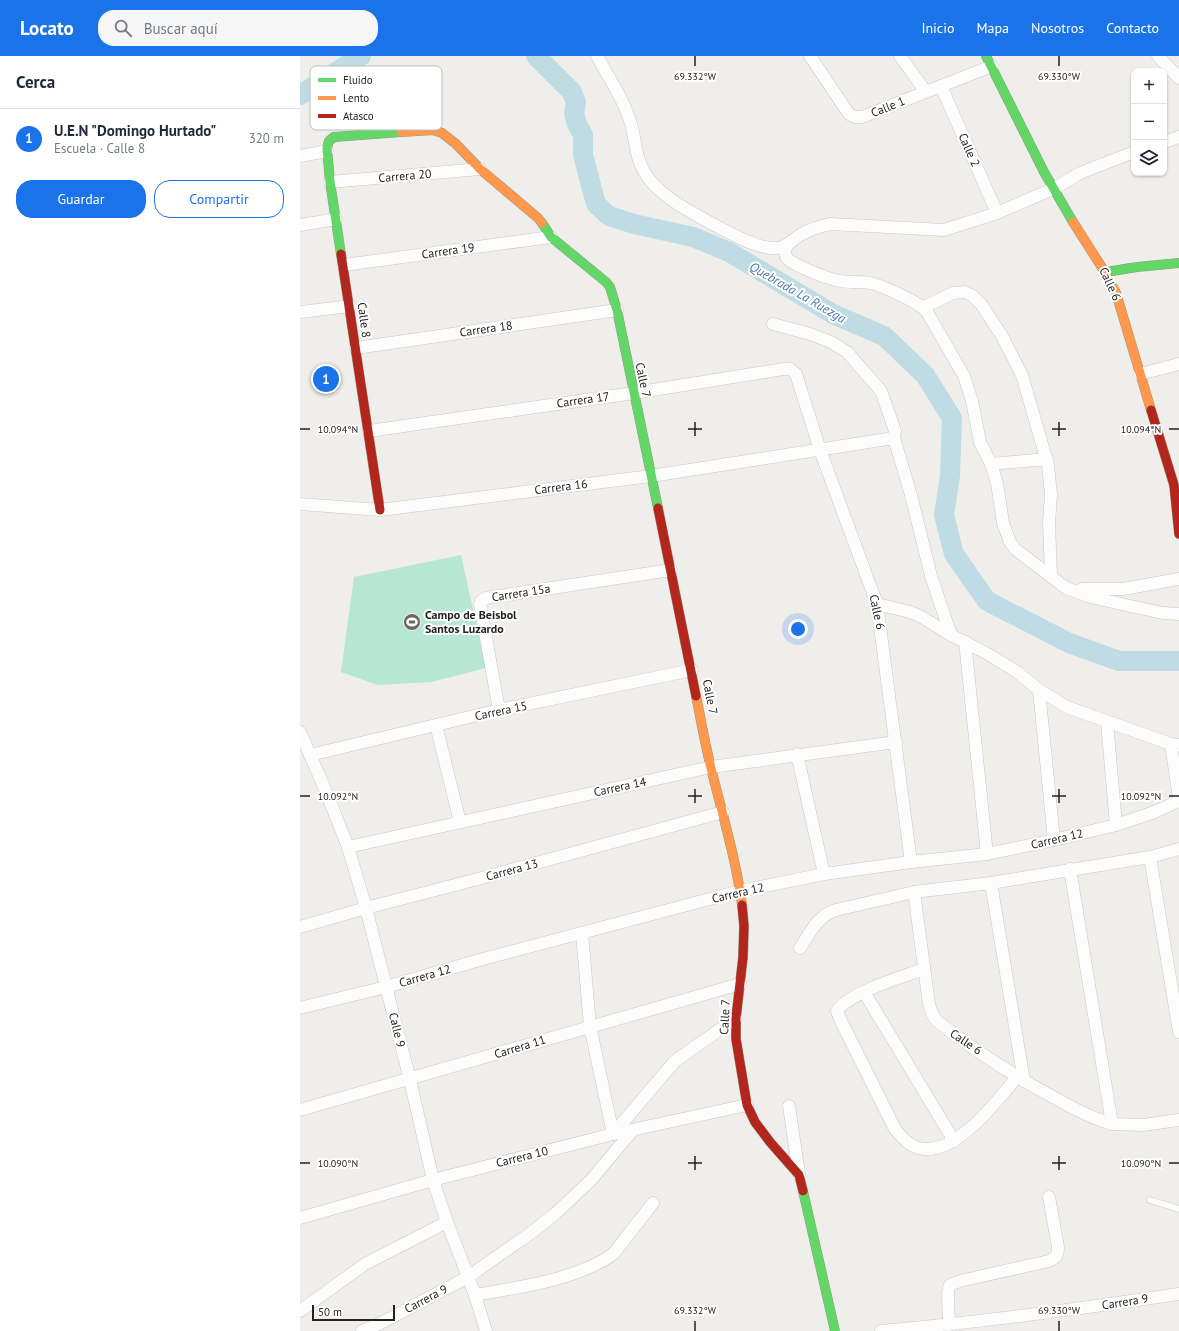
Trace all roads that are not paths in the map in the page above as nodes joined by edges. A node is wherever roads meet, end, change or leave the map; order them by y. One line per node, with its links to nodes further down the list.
1 (597, 56): 21 (street)
2 (810, 56): 8 (street, Calle 1)
3 (900, 56): 8 (street)
4 (1158, 56): 6 (street)
5 (989, 61): 7 (street, Calle 1); 16 (street, Calle 6)
6 (1179, 78)
7 (941, 86): 8 (street, Calle 1); 17 (street, Calle 2)
8 (926, 92)
9 (1179, 137): 10 (street)
10 (1167, 141)
11 (327, 151): 13 (street); 14 (street, Calle 7); 15 (street, Calle 8)
12 (1131, 153): 16 (street)
13 (300, 156)
14 (480, 169): 15 (street, Carrera 20); 20 (street, Calle 7)
15 (330, 182): 18 (street, Calle 8)
16 (1053, 189): 17 (street); 24 (street, Calle 6)
17 (997, 213): 21 (street)
18 (336, 219): 19 (street); 23 (street, Calle 8)
19 (300, 225)
20 (551, 237): 23 (street, Carrera 19); 27 (street, Calle 7)
21 (788, 244): 26 (street)
22 (1179, 263): 24 (street)
23 (344, 265): 25 (street, Calle 8)
24 (1106, 272): 33 (street, Calle 6)
25 (350, 306): 28 (street); 30 (street, Calle 8)
26 (924, 307): 38 (street); 39 (street)
27 (617, 310): 30 (street, Carrera 18); 34 (street, Calle 7)
28 (300, 312)
29 (774, 324): 36 (street)
30 (356, 348): 35 (street, Calle 8)
31 (1179, 364): 33 (street)
32 (796, 374): 34 (street, Carrera 17); 37 (street, Calle 6)
33 (1140, 374): 41 (street, Calle 6)
34 (634, 393): 35 (street, Carrera 17); 40 (street, Calle 7)
35 (369, 431): 43 (street, Calle 8)
36 (894, 438): 37 (street, Carrera 16); 51 (street)
37 (820, 450): 40 (street, Carrera 16); 49 (street, Calle 6)
38 (1047, 459): 39 (street); 46 (street)
39 (991, 464): 46 (street)
40 (651, 476): 43 (street, Carrera 16); 45 (street, Calle 7)
41 (1176, 481): 44 (street, Calle 6)
42 (300, 504): 43 (street, Carrera 16)
43 (380, 510)
44 (1179, 534)
45 (671, 570): 53 (street, Calle 7); 55 (street, Carrera 15a)
46 (1051, 576): 48 (street)
47 (1179, 579): 48 (street)
48 (1066, 588): 50 (street)
49 (878, 604): 51 (street); 59 (street, Calle 6)
50 (1179, 614)
51 (951, 635): 52 (street)
52 (965, 642): 54 (street); 71 (street)
53 (692, 670): 55 (street, Carrera 15); 63 (street, Calle 7)
54 (1039, 690): 56 (street); 68 (street)
55 (499, 710): 57 (street, Carrera 15)
56 (1107, 722): 60 (street); 67 (street)
57 (436, 725): 62 (street, Carrera 15); 66 (street)
58 (300, 732): 62 (street, Calle 9)
59 (896, 742): 61 (street, Carrera 14); 73 (street, Calle 6)
60 (1175, 745): 64 (street)
61 (797, 754): 63 (street, Carrera 14); 75 (street)
62 (310, 755): 69 (street, Calle 9)
63 (711, 767): 65 (street, Calle 7); 66 (street, Carrera 14)
64 (1179, 800): 67 (street, Carrera 12)
65 (723, 812): 77 (street, Calle 7); 79 (street, Carrera 13)
66 (460, 822): 69 (street, Carrera 14)
67 (1116, 825): 68 (street, Carrera 12)
68 (1054, 840): 71 (street, Carrera 12)
69 (348, 847): 79 (street, Calle 9)
70 (1179, 849): 72 (street)
71 (987, 854): 73 (street, Carrera 12)
72 (1150, 857): 74 (street); 90 (street)
73 (911, 862): 75 (street, Carrera 12)
74 (1070, 869): 76 (street); 97 (street)
75 (824, 874): 77 (street, Carrera 12)
76 (991, 883): 78 (street); 91 (street)
77 (740, 891): 81 (street, Carrera 12); 84 (street, Calle 7)
78 (914, 892): 82 (street); 83 (street, Calle 6)
79 (366, 908): 80 (street, Carrera 13); 85 (street, Calle 9)
80 (300, 927)
81 (582, 933): 85 (street, Carrera 12); 89 (street)
82 (800, 948)
83 (924, 969): 86 (street); 91 (street, Calle 6)
84 (740, 984): 88 (street, Calle 7); 89 (street, Carrera 11)
85 (386, 987): 87 (street, Carrera 12); 92 (street, Calle 9)
86 (864, 992): 100 (street); 100 (street)
87 (300, 1008)
88 (736, 1018): 93 (street, Calle 7); 99 (street)
89 (590, 1026): 92 (street, Carrera 11); 99 (street)
90 (1179, 1032)
91 (1020, 1079): 97 (street, Calle 6); 100 (street)
92 (410, 1080): 95 (street, Carrera 11); 102 (street, Calle 9)
93 (747, 1105): 98 (street, Carrera 10); 101 (street, Calle 7)
94 (789, 1106): 101 (street)
95 (300, 1110)
96 (1179, 1120): 97 (street, Calle 6)
97 (1112, 1124)
98 (633, 1130): 99 (street, Carrera 10); 109 (street, Carrera 9)
99 (613, 1134): 102 (street, Carrera 10)
100 (954, 1141)
101 (799, 1175): 116 (street, Calle 7)
102 (433, 1180): 107 (street, Carrera 10); 108 (street, Calle 9)
103 (1049, 1197): 113 (street)
104 (1150, 1200): 106 (lane)
105 (653, 1203): 111 (street)
106 (1179, 1209)
107 (300, 1218)
108 (447, 1222): 109 (street, Calle 9); 112 (street)
109 (468, 1277): 111 (street, Calle 9); 114 (street, Carrera 9)
110 (1179, 1294): 113 (street, Carrera 9)
111 (475, 1295): 115 (street, Calle 9)
112 (300, 1311)
113 (949, 1325): 117 (street, Carrera 9)
114 (362, 1331)
115 (486, 1331)
116 (835, 1331)
117 (881, 1331)

